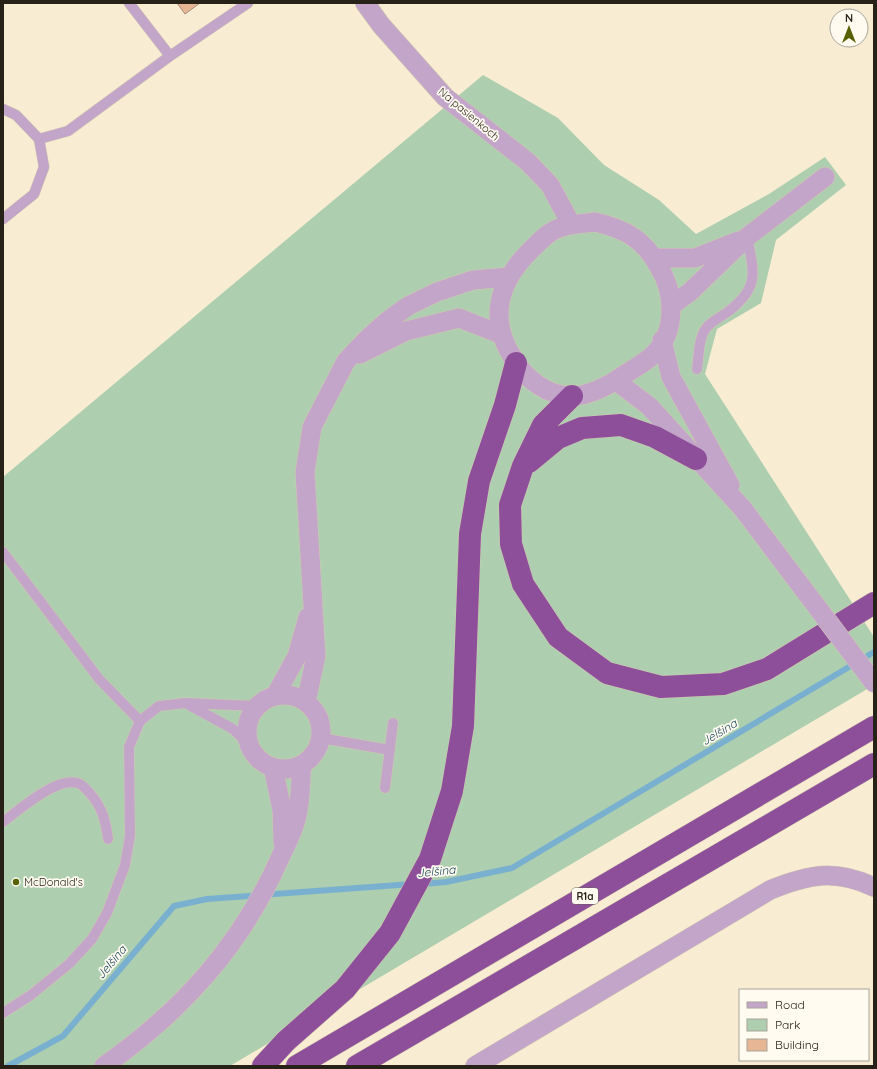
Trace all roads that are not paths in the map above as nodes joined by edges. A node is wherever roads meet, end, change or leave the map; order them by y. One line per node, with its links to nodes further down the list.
1 (129, 3): 4 (lane)
2 (248, 3): 4 (lane)
3 (365, 3): 9 (street, Na pasienkoch)
4 (170, 56): 6 (lane)
5 (3, 109): 6 (lane)
6 (39, 139): 8 (lane)
7 (825, 177): 10 (street)
8 (3, 219)
9 (571, 224): 11 (street); 12 (street)
10 (747, 237): 11 (street); 13 (street); 18 (lane)
11 (654, 258): 13 (street)
12 (509, 277): 14 (street); 16 (street)
13 (672, 305): 15 (street)
14 (500, 334): 16 (street); 17 (street)
15 (662, 340): 19 (street); 23 (street)
16 (346, 361): 26 (street)
17 (516, 363): 20 (street); 48 (highway)
18 (697, 369)
19 (616, 381): 20 (street); 21 (street)
20 (572, 396): 22 (highway)
21 (696, 459): 22 (highway); 23 (street)
22 (523, 466): 25 (highway)
23 (743, 509): 27 (street, bridge)
24 (3, 552): 32 (lane)
25 (874, 603)
26 (312, 604): 28 (street); 29 (street)
27 (874, 683)
28 (276, 696): 29 (street); 31 (street)
29 (306, 702): 35 (street)
30 (185, 703): 31 (lane); 32 (lane); 36 (lane)
31 (258, 706): 36 (street)
32 (140, 721): 46 (lane)
33 (393, 723): 37 (lane)
34 (874, 727): 49 (highway, R1a)
35 (321, 738): 37 (lane); 39 (street)
36 (250, 746): 40 (street)
37 (390, 750): 41 (lane)
38 (874, 764): 50 (highway)
39 (302, 765): 40 (street); 44 (street)
40 (273, 767): 44 (street)
41 (385, 788)
42 (3, 822): 43 (lane)
43 (108, 840)
44 (283, 851): 47 (street)
45 (874, 887): 51 (street)
46 (3, 1013)
47 (104, 1066)
48 (263, 1066)
49 (297, 1066)
50 (357, 1066)
51 (475, 1066)

